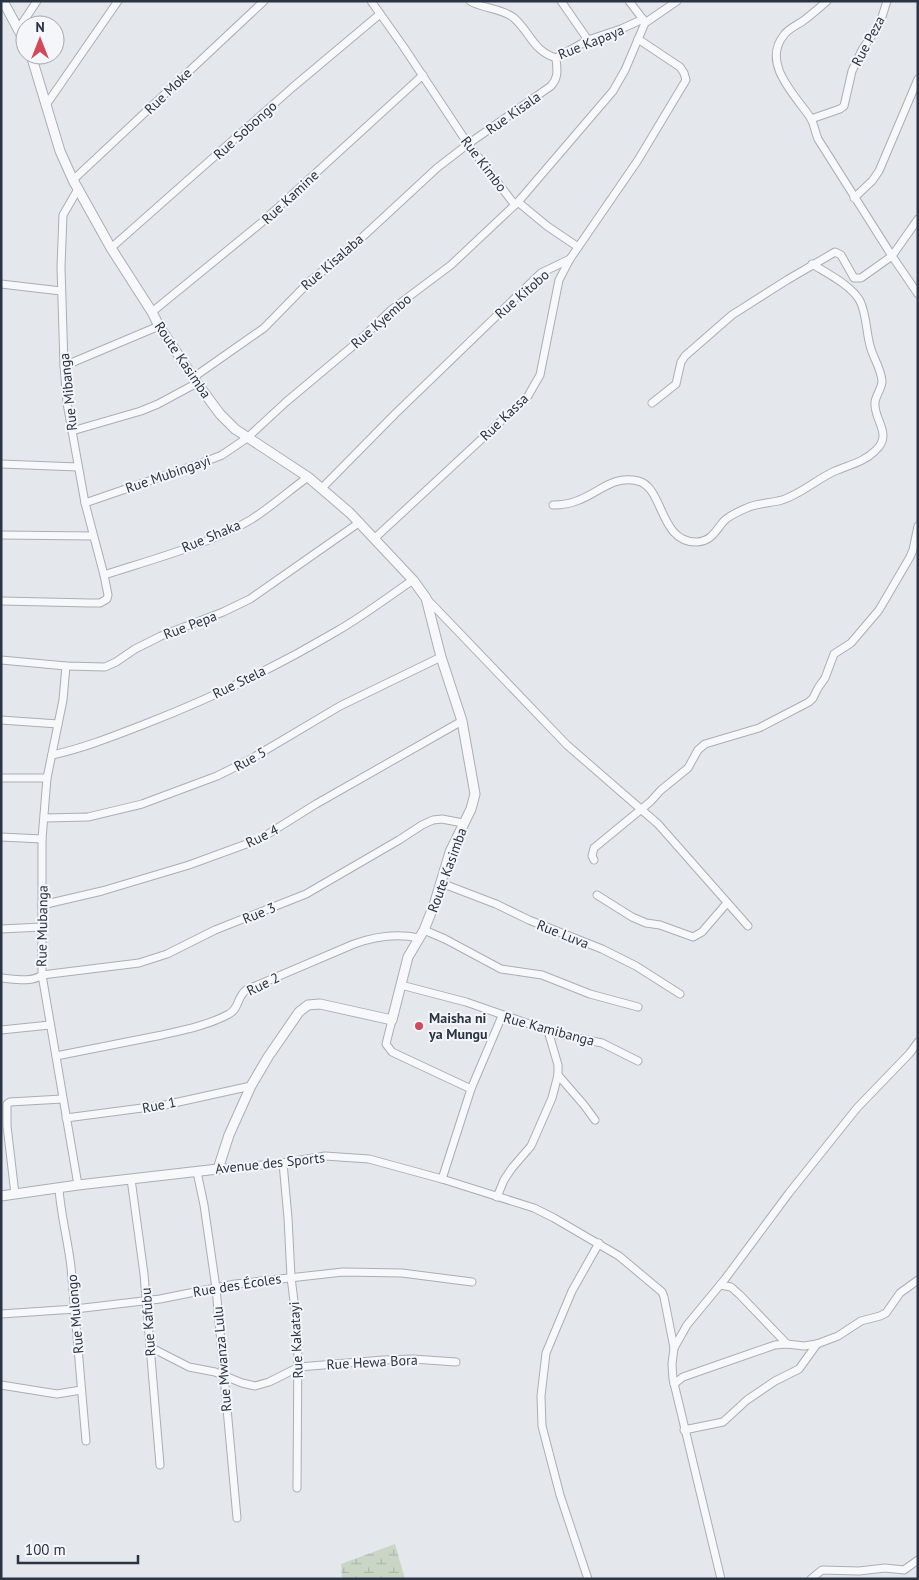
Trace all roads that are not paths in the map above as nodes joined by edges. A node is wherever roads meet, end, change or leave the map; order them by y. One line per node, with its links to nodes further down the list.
1 (3, 1): 14 (street)
2 (37, 1): 13 (street)
3 (118, 1): 22 (street)
4 (264, 1): 25 (street, Rue Moke)
5 (371, 1): 12 (street, Rue Kimbo)
6 (470, 1): 18 (street, Rue Kapaya)
7 (561, 1): 16 (street)
8 (629, 1): 15 (street)
9 (676, 1): 15 (street, Rue Kapaya)
10 (826, 1): 23 (street)
11 (887, 1): 23 (street, Rue Peza)
12 (380, 14): 20 (street, Rue Kimbo); 30 (street, Rue Sobongo)
13 (28, 15)
14 (15, 21)
15 (644, 21): 16 (street, Rue Kapaya); 17 (street, Rue Kimbo)
16 (588, 40): 18 (street, Rue Kapaya)
17 (638, 40): 27 (street, Rue Kimbo); 29 (street)
18 (556, 58): 24 (street, Rue Kisala)
19 (34, 65): 22 (street, Route Kasimba)
20 (423, 75): 24 (street, Rue Kimbo); 37 (street, Rue Kamine)
21 (918, 79): 26 (street)
22 (46, 105): 25 (street, Route Kasimba)
23 (811, 119): 26 (street)
24 (468, 144): 27 (street, Rue Kimbo); 40 (street, Rue Kisalaba)
25 (75, 184): 30 (street, Route Kasimba); 35 (street, Rue Mibanga)
26 (854, 198): 31 (street)
27 (516, 203): 29 (street); 43 (street, Rue Kyembo)
28 (918, 219): 31 (street)
29 (578, 247): 32 (street)
30 (111, 248): 37 (street, Route Kasimba)
31 (892, 256): 33 (street); 36 (street)
32 (570, 259): 47 (street, Rue Kitobo); 54 (street, Rue Kassa)
33 (812, 264): 41 (street); 49 (street)
34 (1, 284): 35 (street)
35 (61, 291): 39 (street, Rue Mibanga)
36 (918, 294)
37 (152, 312): 38 (street, Route Kasimba)
38 (159, 326): 39 (street); 40 (street, Route Kasimba)
39 (64, 366): 42 (street, Rue Mibanga)
40 (196, 380): 42 (street, Rue Kisalaba); 43 (street, Route Kasimba)
41 (652, 403)
42 (72, 432): 45 (street, Rue Mibanga)
43 (248, 438): 46 (street, Route Kasimba); 48 (street, Rue Mubingayi)
44 (1, 464): 45 (street)
45 (78, 467): 48 (street, Rue Mibanga)
46 (308, 477): 47 (street, Route Kasimba); 55 (street, Rue Shaka)
47 (322, 488): 50 (street, Route Kasimba)
48 (85, 503): 53 (street, Rue Mibanga)
49 (553, 505)
50 (360, 522): 54 (street, Route Kasimba); 61 (street, Rue Pepa)
51 (918, 526): 68 (street)
52 (1, 535): 53 (street)
53 (93, 536): 55 (street, Rue Mibanga)
54 (375, 538): 56 (street, Route Kasimba)
55 (104, 575): 58 (street, Rue Mibanga)
56 (413, 580): 57 (street, Route Kasimba); 65 (street, Rue Stela)
57 (426, 598): 59 (street, Route Kasimba); 68 (street, Route Kasimba)
58 (1, 601)
59 (441, 657): 63 (street, Route Kasimba); 69 (street, Rue 5)
60 (1, 660): 61 (street, Rue Pepa)
61 (66, 666): 64 (street, Rue Mubanga)
62 (1, 720): 64 (street)
63 (462, 721): 70 (street, Route Kasimba); 77 (street, Rue 4)
64 (58, 724): 65 (street, Rue Mubanga)
65 (52, 755): 67 (street, Rue Mubanga)
66 (1, 778): 67 (street)
67 (47, 778): 69 (street, Rue Mubanga)
68 (641, 809): 73 (street); 76 (street, Route Kasimba)
69 (44, 818): 72 (street, Rue Mubanga)
70 (463, 823): 74 (street, Route Kasimba); 82 (street, Rue 3)
71 (1, 836): 72 (street)
72 (42, 839): 77 (street, Rue Mubanga)
73 (594, 860)
74 (441, 883): 81 (street, Route Kasimba); 85 (street, Rue Luva)
75 (597, 894): 76 (street)
76 (727, 903): 78 (street, Route Kasimba)
77 (42, 905): 79 (street, Rue Mubanga)
78 (748, 926)
79 (42, 927): 80 (street); 82 (street, Rue Mubanga)
80 (1, 929)
81 (421, 934): 84 (street, Route Kasimba); 86 (street, Rue 2); 93 (street, Rue 2)
82 (42, 975): 83 (street, Rue 3); 89 (street, Rue Mubanga)
83 (1, 978)
84 (400, 985): 87 (street, Rue Kamibanga); 88 (street, Route Kasimba)
85 (680, 994)
86 (638, 1008)
87 (502, 1016): 91 (street, Rue Kamibanga); 97 (street)
88 (392, 1020): 96 (street); 97 (street, Route Kasimba)
89 (50, 1025): 90 (street); 93 (street, Rue Mubanga)
90 (1, 1030)
91 (548, 1031): 94 (street, Rue Kamibanga); 95 (street)
92 (918, 1042): 115 (street)
93 (56, 1056): 98 (street, Rue Mubanga)
94 (638, 1061)
95 (558, 1075): 100 (street); 110 (street)
96 (251, 1086): 99 (street, Rue 1); 102 (street)
97 (471, 1089): 105 (street)
98 (62, 1099): 99 (street, Rue Mubanga); 108 (street)
99 (66, 1118): 106 (street, Rue Mubanga)
100 (595, 1120)
101 (283, 1163): 102 (street, Avenue des Sports); 105 (street, Avenue des Sports); 112 (street, Rue Kakatayi)
102 (218, 1169): 103 (street, Avenue des Sports)
103 (196, 1172): 104 (street, Avenue des Sports); 116 (street, Rue Mwanza Lulu)
104 (131, 1179): 106 (street, Avenue des Sports); 117 (street, Rue Kafubu)
105 (442, 1179): 110 (street, Avenue des Sports)
106 (78, 1185): 107 (street, Avenue des Sports)
107 (59, 1189): 108 (street, Avenue des Sports); 118 (street, Rue Mulongo)
108 (16, 1194): 109 (street, Avenue des Sports)
109 (1, 1196)
110 (497, 1197): 111 (street, Avenue des Sports)
111 (599, 1243): 123 (street, Avenue des Sports); 136 (street)
112 (291, 1276): 114 (street, Rue des Écoles); 116 (street, Rue des Écoles); 125 (street, Rue Kakatayi)
113 (918, 1280): 121 (street)
114 (472, 1282)
115 (720, 1285): 120 (street); 123 (street)
116 (216, 1288): 117 (street, Rue des Écoles); 126 (street, Rue Mwanza Lulu)
117 (146, 1300): 118 (street, Rue des Écoles); 122 (street, Rue Kafubu)
118 (75, 1309): 119 (street, Rue des Écoles); 129 (street, Rue Mulongo)
119 (1, 1314)
120 (787, 1344): 121 (street); 128 (street)
121 (817, 1344): 130 (street)
122 (150, 1347): 126 (street, Rue Hewa Bora); 132 (street, Rue Kafubu)
123 (674, 1348): 128 (street)
124 (456, 1362): 125 (street, Rue Hewa Bora)
125 (299, 1367): 126 (street, Rue Hewa Bora); 133 (street, Rue Kakatayi)
126 (223, 1375): 134 (street, Rue Mwanza Lulu)
127 (1, 1384): 129 (street)
128 (674, 1384): 130 (street)
129 (81, 1390): 131 (street, Rue Mulongo)
130 (684, 1430): 137 (street)
131 (86, 1441)
132 (160, 1465)
133 (297, 1488)
134 (237, 1518)
135 (918, 1560): 138 (street)
136 (588, 1579)
137 (721, 1579)
138 (812, 1579)

